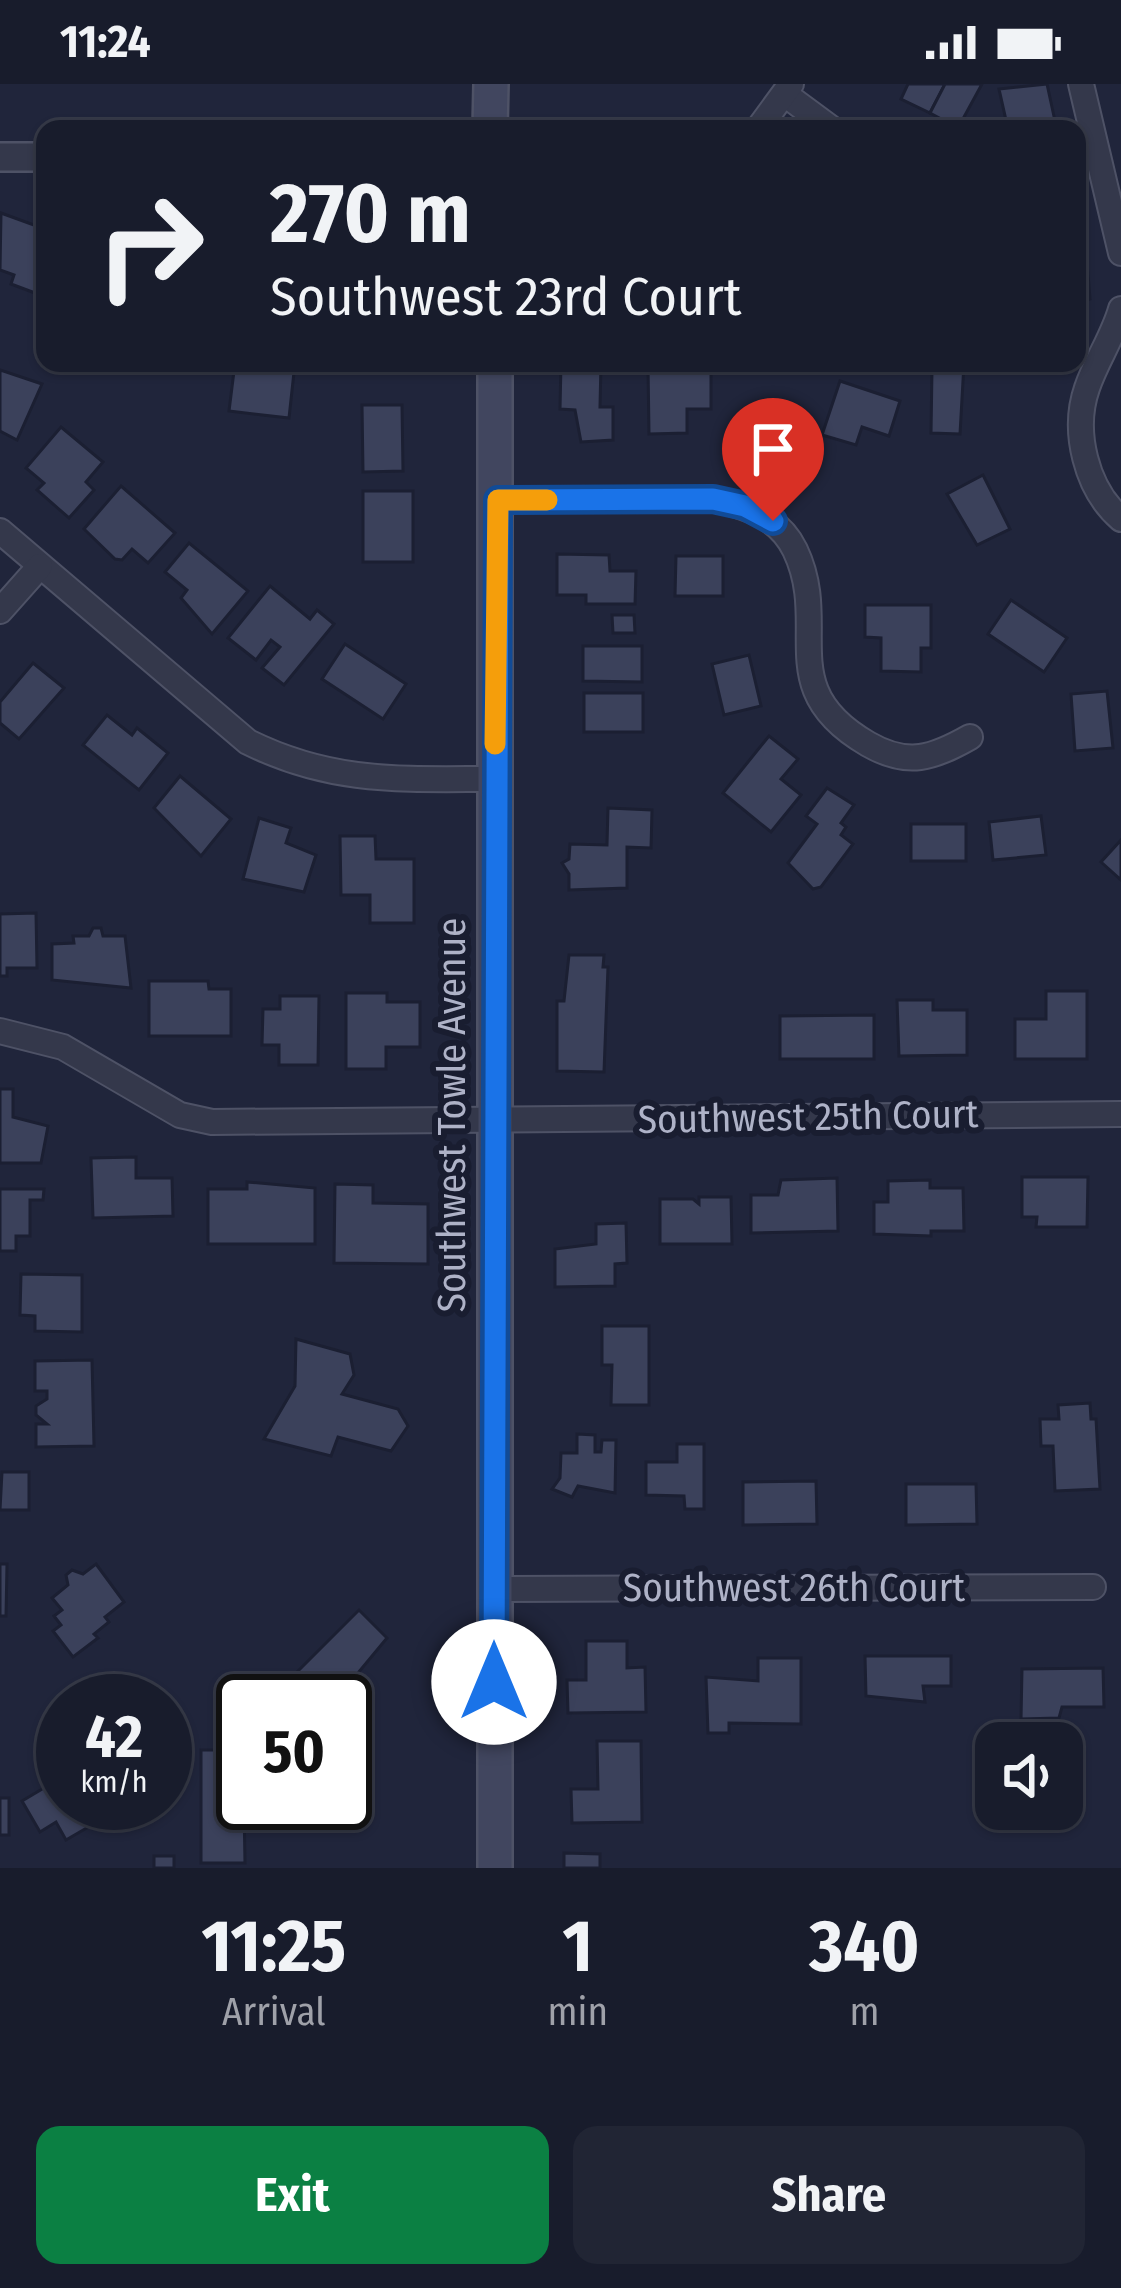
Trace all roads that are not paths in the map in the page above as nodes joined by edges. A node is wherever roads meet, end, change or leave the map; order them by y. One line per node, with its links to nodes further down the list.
1 (491, 84): 4 (main road)
2 (1081, 84): 9 (street)
3 (789, 89): 5 (street); 6 (street)
4 (490, 120)
5 (765, 120)
6 (822, 120)
7 (0, 157): 8 (street)
8 (36, 158)
9 (1121, 253)
10 (1121, 309): 13 (street)
11 (495, 372): 12 (main road, Southwest Towle Avenue)
12 (498, 500): 17 (street); 18 (main road, Southwest Towle Avenue)
13 (1121, 519)
14 (0, 531): 15 (street)
15 (40, 566): 16 (street); 18 (street)
16 (0, 611)
17 (970, 736)
18 (494, 779): 21 (main road, Southwest Towle Avenue)
19 (0, 1031): 21 (street, Southwest 25th Court)
20 (1121, 1114): 21 (street, Southwest 25th Court)
21 (494, 1121): 23 (main road, Southwest Towle Avenue)
22 (1093, 1587): 23 (street, Southwest 26th Court)
23 (494, 1589): 24 (main road, Southwest Towle Avenue)
24 (495, 1868)

